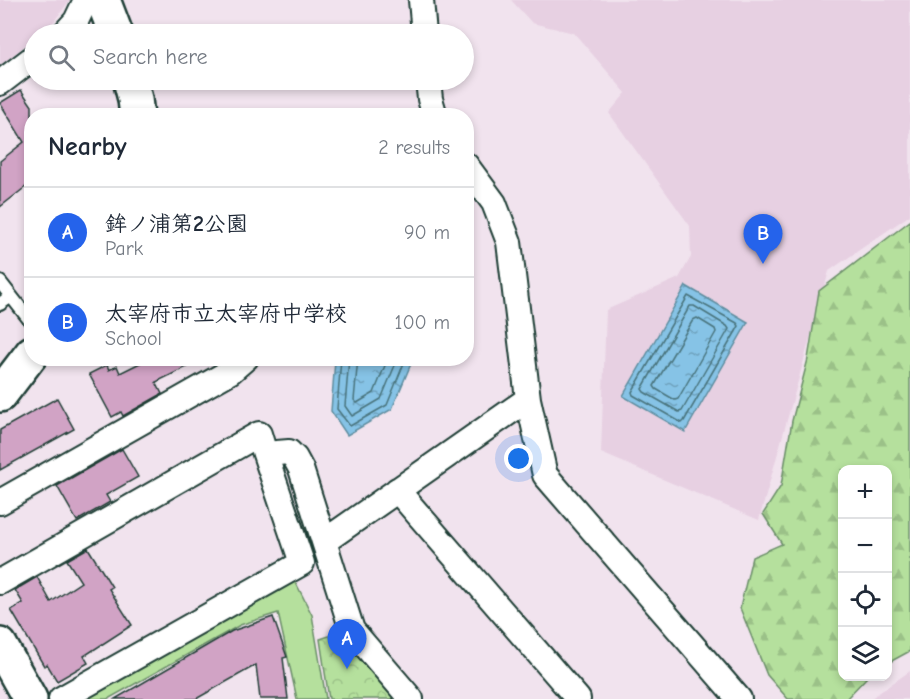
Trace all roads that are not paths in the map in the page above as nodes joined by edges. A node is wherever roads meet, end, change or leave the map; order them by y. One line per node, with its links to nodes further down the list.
1 (86, 0): 4 (street)
2 (103, 0): 5 (street)
3 (421, 0): 6 (street)
4 (73, 24)
5 (112, 24)
6 (423, 24)
7 (24, 64): 8 (street)
8 (0, 82)
9 (133, 90): 11 (street)
10 (429, 90): 12 (street)
11 (136, 108)
12 (433, 108)
13 (474, 176): 21 (street)
14 (0, 282): 15 (lane)
15 (11, 296): 16 (lane); 17 (lane)
16 (0, 304)
17 (24, 313)
18 (24, 364): 20 (street)
19 (236, 366): 24 (street)
20 (0, 395)
21 (528, 399): 23 (street); 32 (street)
22 (265, 454): 25 (street); 26 (street); 29 (street)
23 (397, 490): 25 (street); 31 (street)
24 (0, 502)
25 (325, 541): 30 (street)
26 (0, 582)
27 (0, 645): 28 (street)
28 (30, 699)
29 (61, 699)
30 (411, 699)
31 (578, 699)
32 (739, 699)

